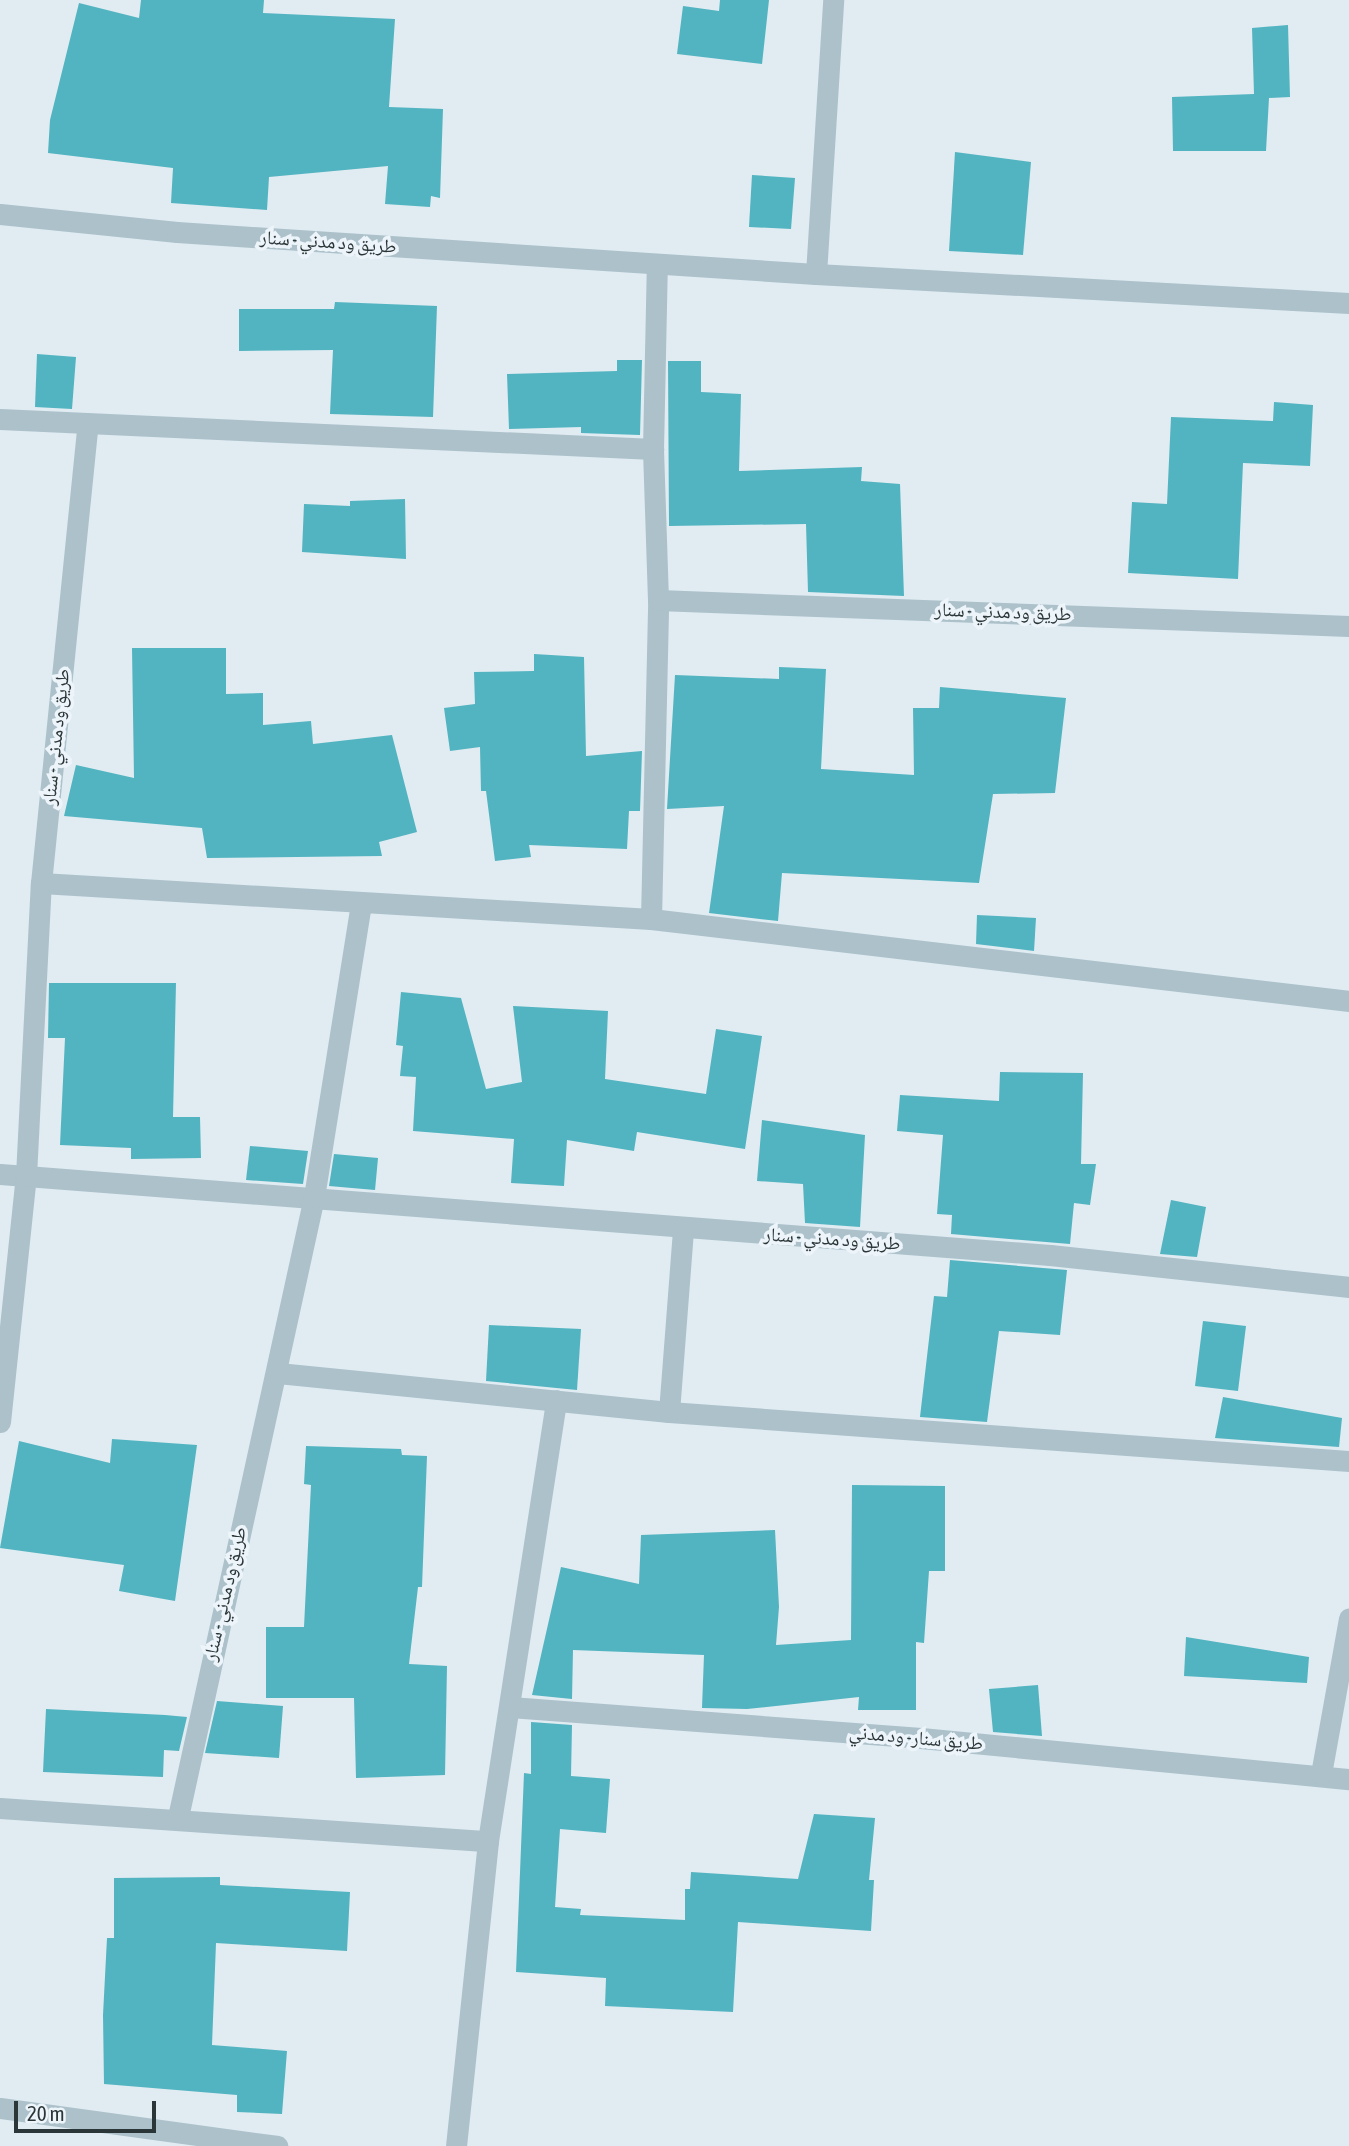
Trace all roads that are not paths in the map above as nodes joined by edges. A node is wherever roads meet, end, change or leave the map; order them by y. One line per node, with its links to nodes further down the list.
1 (834, 0): 4 (street)
2 (0, 215): 3 (street, طريق ود مدني - سنار)
3 (657, 264): 4 (street, طريق ود مدني - سنار); 8 (street)
4 (816, 274): 5 (street, طريق ود مدني - سنار)
5 (1349, 303)
6 (0, 419): 7 (street)
7 (88, 423): 8 (street); 11 (street, طريق ود مدني - سنار)
8 (653, 449): 9 (street)
9 (658, 600): 10 (street, طريق ود مدني - سنار); 13 (street)
10 (1349, 626)
11 (41, 883): 12 (street); 16 (street, طريق ود مدني - سنار)
12 (361, 903): 13 (street); 17 (street, طريق ود مدني - سنار)
13 (651, 919): 14 (street)
14 (1349, 1001)
15 (0, 1174): 16 (street, طريق ود مدني - سنار)
16 (26, 1176): 17 (street, طريق ود مدني - سنار); 23 (street, طريق ود مدني - سنار)
17 (314, 1197): 18 (street, طريق ود مدني - سنار); 20 (street, طريق ود مدني - سنار)
18 (683, 1228): 19 (street, طريق ود مدني - سنار); 22 (street)
19 (1349, 1287)
20 (278, 1373): 21 (street); 30 (street, طريق ود مدني - سنار)
21 (556, 1400): 22 (street); 26 (street)
22 (669, 1412): 24 (street)
23 (0, 1422)
24 (1349, 1461)
25 (1349, 1619): 27 (street)
26 (510, 1707): 27 (street, طريق سنار- ود مدني); 31 (street)
27 (1321, 1774): 28 (street, طريق سنار- ود مدني)
28 (1349, 1779)
29 (0, 1808): 30 (street)
30 (178, 1817): 31 (street)
31 (488, 1841): 34 (street)
32 (0, 2108): 33 (street)
33 (277, 2146)
34 (456, 2146)

